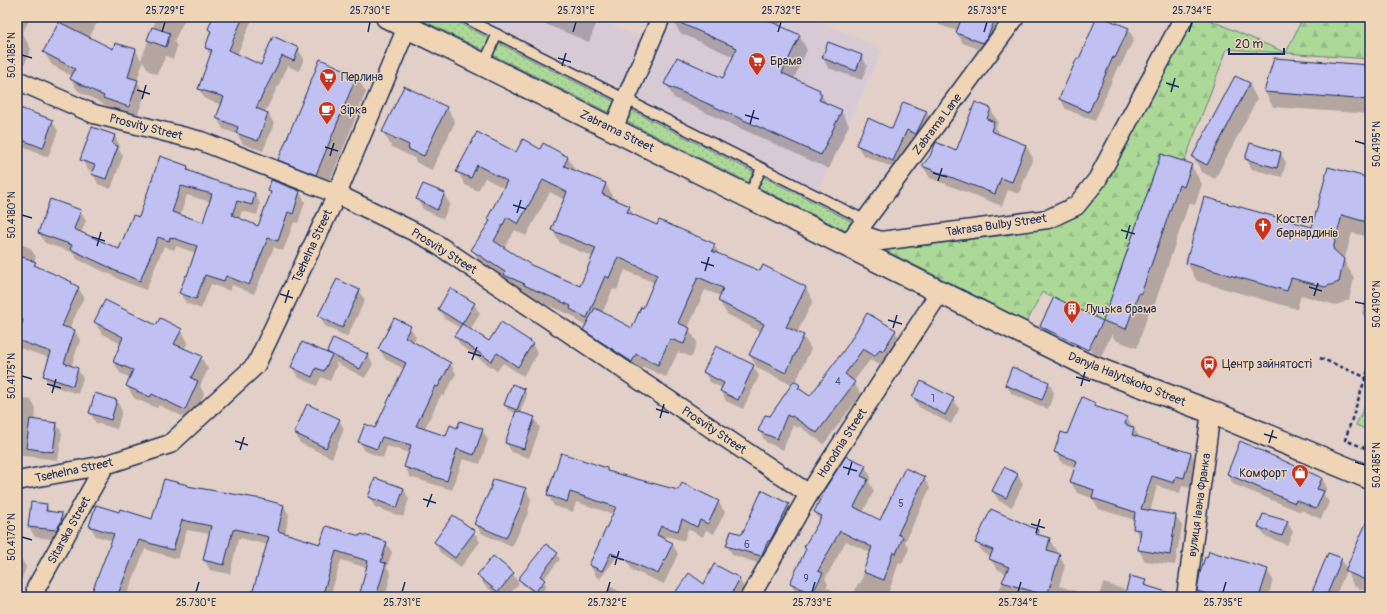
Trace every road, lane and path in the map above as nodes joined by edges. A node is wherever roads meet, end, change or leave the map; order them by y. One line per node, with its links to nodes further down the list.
1 (387, 17): 6 (main road, Zabrama Street)
2 (463, 17): 7 (lane)
3 (661, 17): 10 (street)
4 (1009, 17): 15 (street, Zabrama Lane)
5 (1184, 17): 15 (street, Takrasa Bulby Street)
6 (407, 27): 8 (main road, Zabrama Street); 13 (street, Tsehelna Street)
7 (497, 34): 8 (lane); 10 (lane)
8 (482, 65): 11 (main road, Zabrama Street)
9 (17, 80): 13 (street, Prosvity Street)
10 (626, 99): 11 (street); 12 (lane)
11 (613, 129): 14 (main road, Zabrama Street)
12 (762, 168): 14 (lane); 15 (lane)
13 (337, 194): 23 (street, Tsehelna Street); 26 (street, Prosvity Street)
14 (748, 196): 15 (main road, Zabrama Street)
15 (856, 233): 16 (main road, Danyla Halytskoho Street)
16 (940, 292): 21 (main road, Danyla Halytskoho Street); 26 (street, Horodnia Street)
17 (1320, 358): 19 (path)
18 (1370, 364): 19 (path)
19 (1366, 378): 20 (path); 22 (path)
20 (1370, 379)
21 (1211, 412): 24 (main road, Danyla Halytskoho Street); 29 (street, вулиця Івана Франка)
22 (1370, 450)
23 (105, 465): 25 (street, Tsehelna Street); 27 (street, Sitarska Street)
24 (1370, 478)
25 (17, 481)
26 (809, 494): 28 (street, Horodnia Street)
27 (36, 597)
28 (750, 597)
29 (1186, 597)

